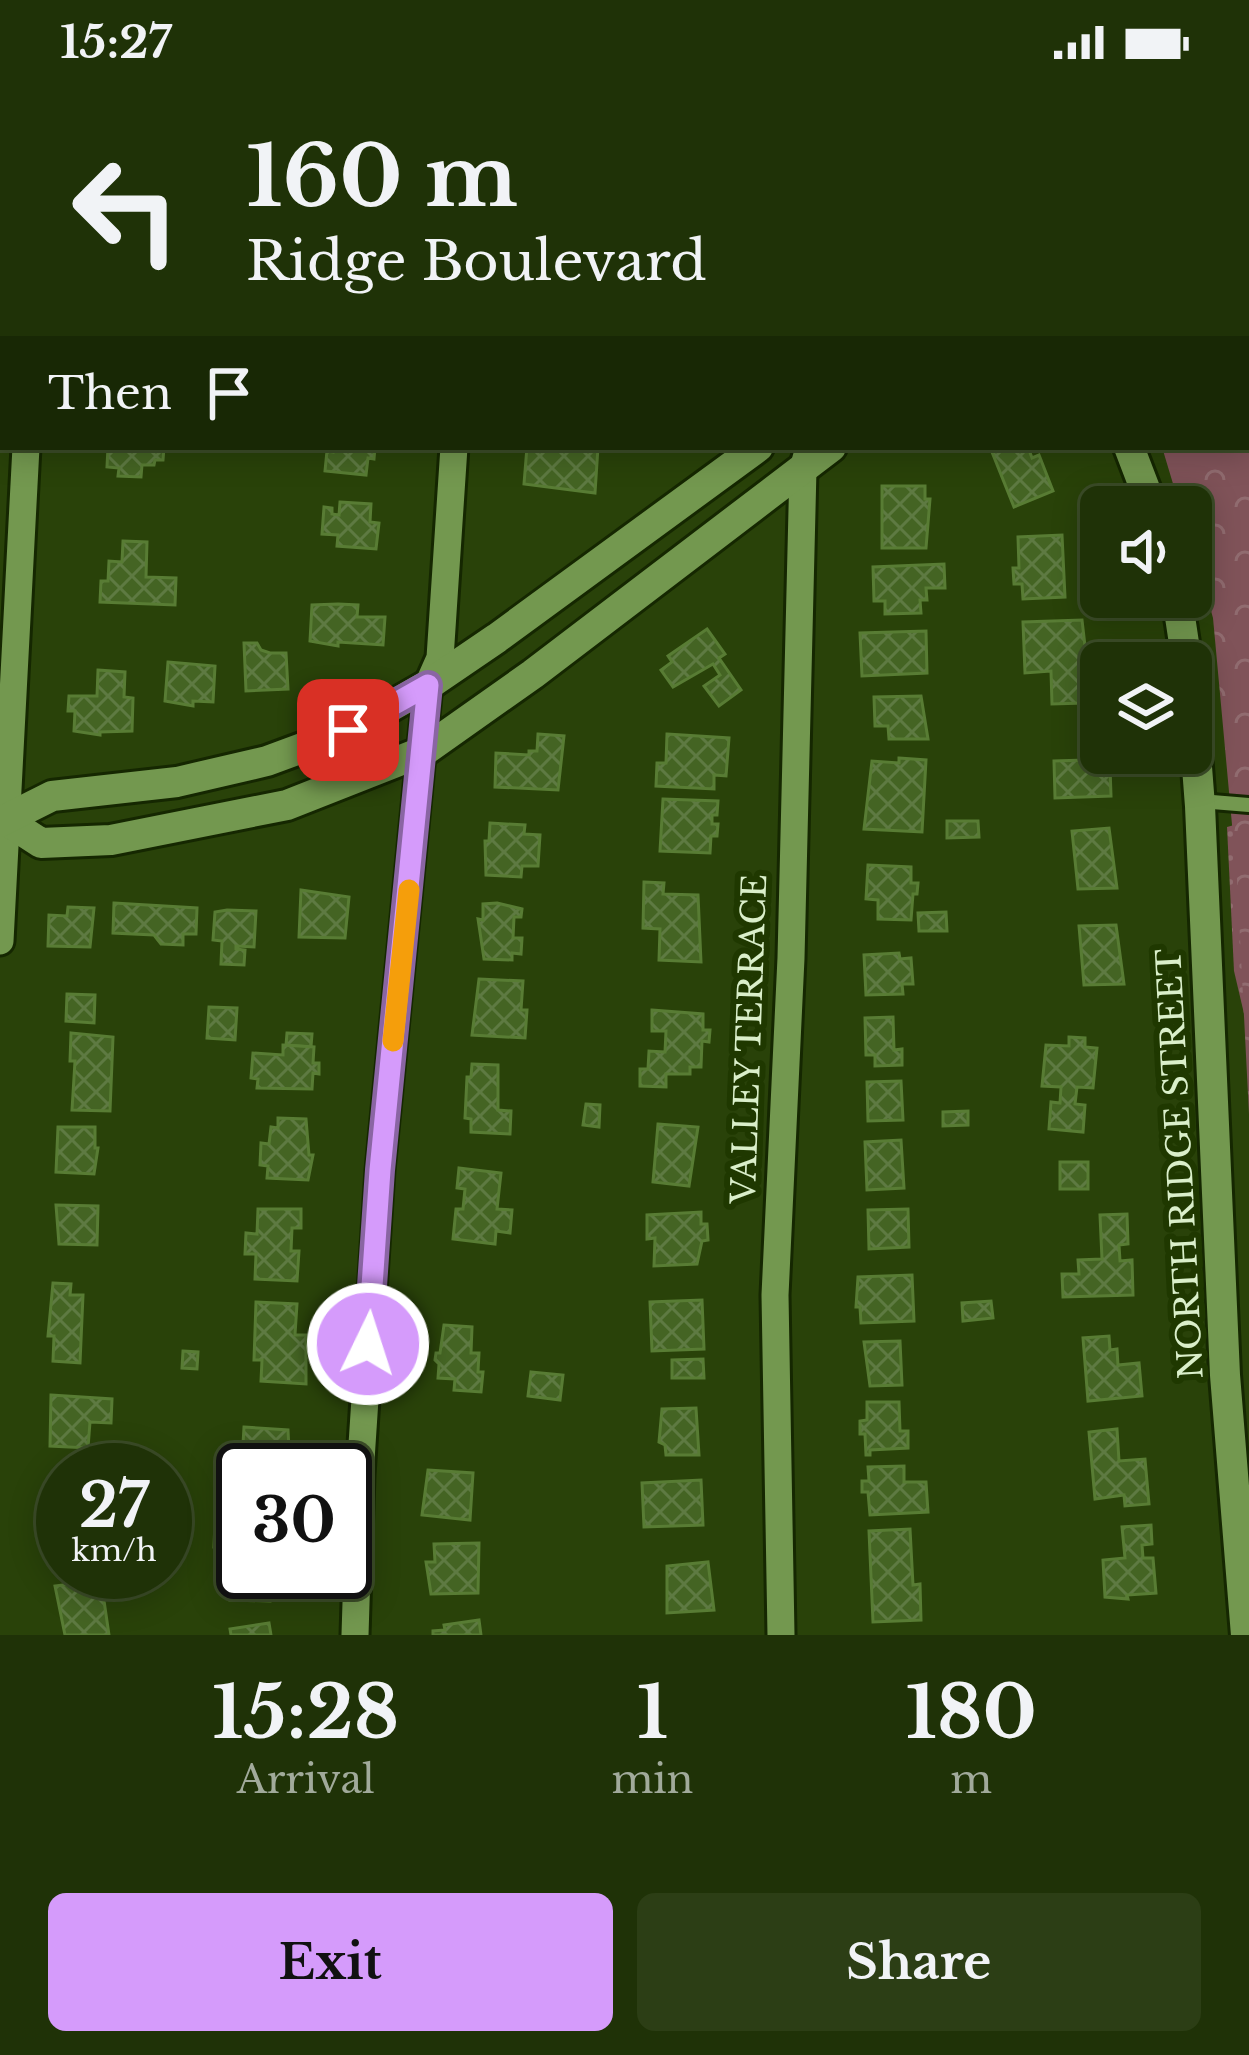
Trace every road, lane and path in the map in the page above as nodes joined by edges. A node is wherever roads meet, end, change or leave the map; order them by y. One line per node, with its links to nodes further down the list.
1 (26, 450): 12 (street)
2 (454, 450): 7 (street)
3 (754, 450): 7 (street)
4 (1130, 450): 6 (street)
5 (806, 458): 8 (street); 16 (street, VALLEY TERRACE)
6 (1144, 486)
7 (428, 685): 8 (street); 12 (street)
8 (424, 751): 12 (street); 15 (street)
9 (1198, 774): 10 (street, NORTH RIDGE STREET)
10 (1200, 801): 11 (lane); 14 (street, NORTH RIDGE STREET)
11 (1249, 805)
12 (4, 821): 13 (street)
13 (0, 941)
14 (1243, 1522): 17 (street, NORTH RIDGE STREET)
15 (355, 1635)
16 (781, 1635)
17 (1246, 1635)

